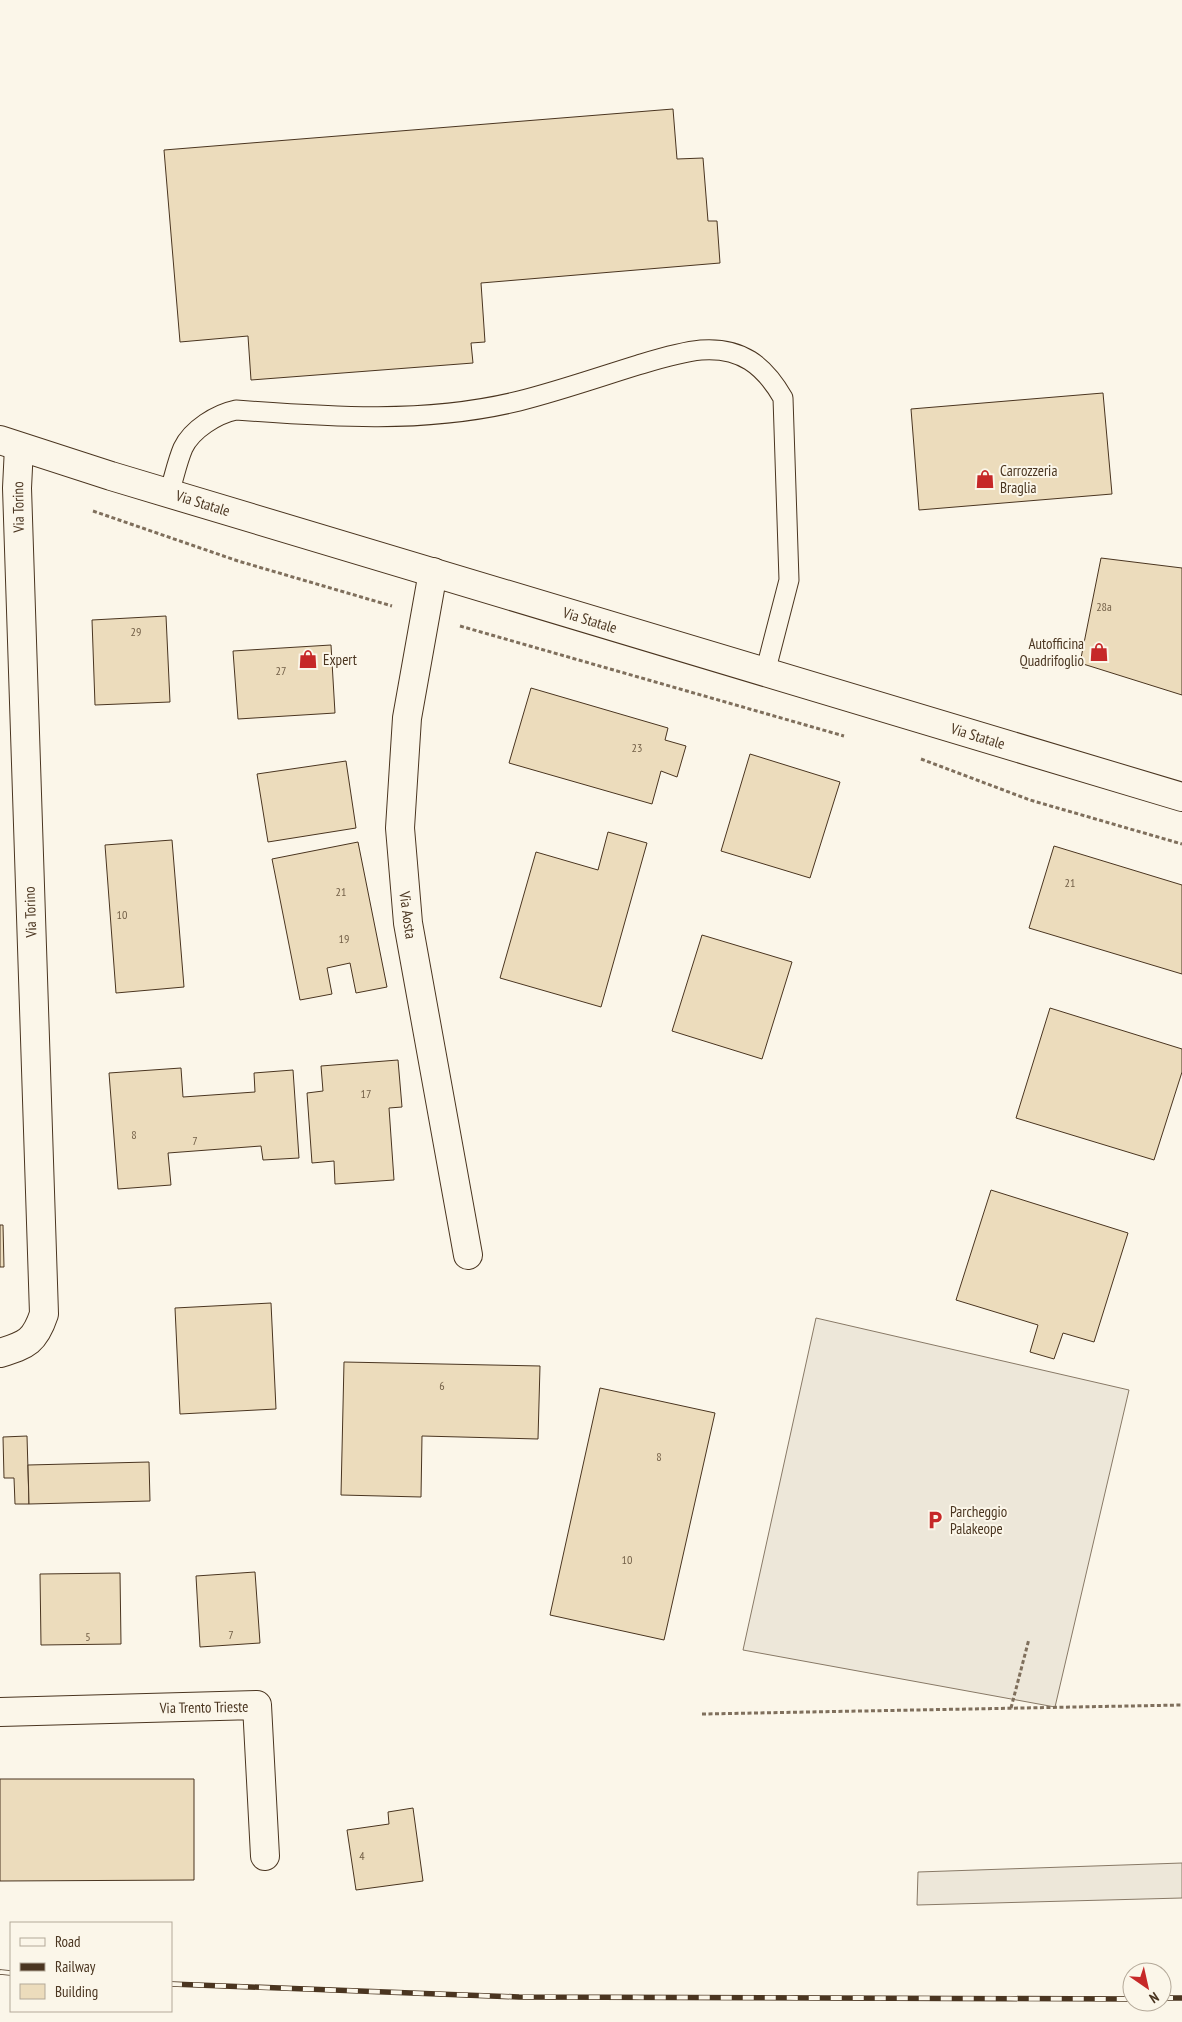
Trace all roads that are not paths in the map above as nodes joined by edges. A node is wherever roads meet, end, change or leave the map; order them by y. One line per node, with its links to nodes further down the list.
1 (9, 443): 2 (street, Via Statale); 7 (street, Via Torino)
2 (169, 493): 3 (street, Via Statale); 4 (lane)
3 (433, 572): 4 (street, Via Statale); 6 (street, Via Aosta)
4 (765, 673): 5 (street, Via Statale)
5 (1182, 797)
6 (468, 1255)
7 (0, 1353)
8 (0, 1712): 9 (street, Via Trento Trieste)
9 (265, 1856)

